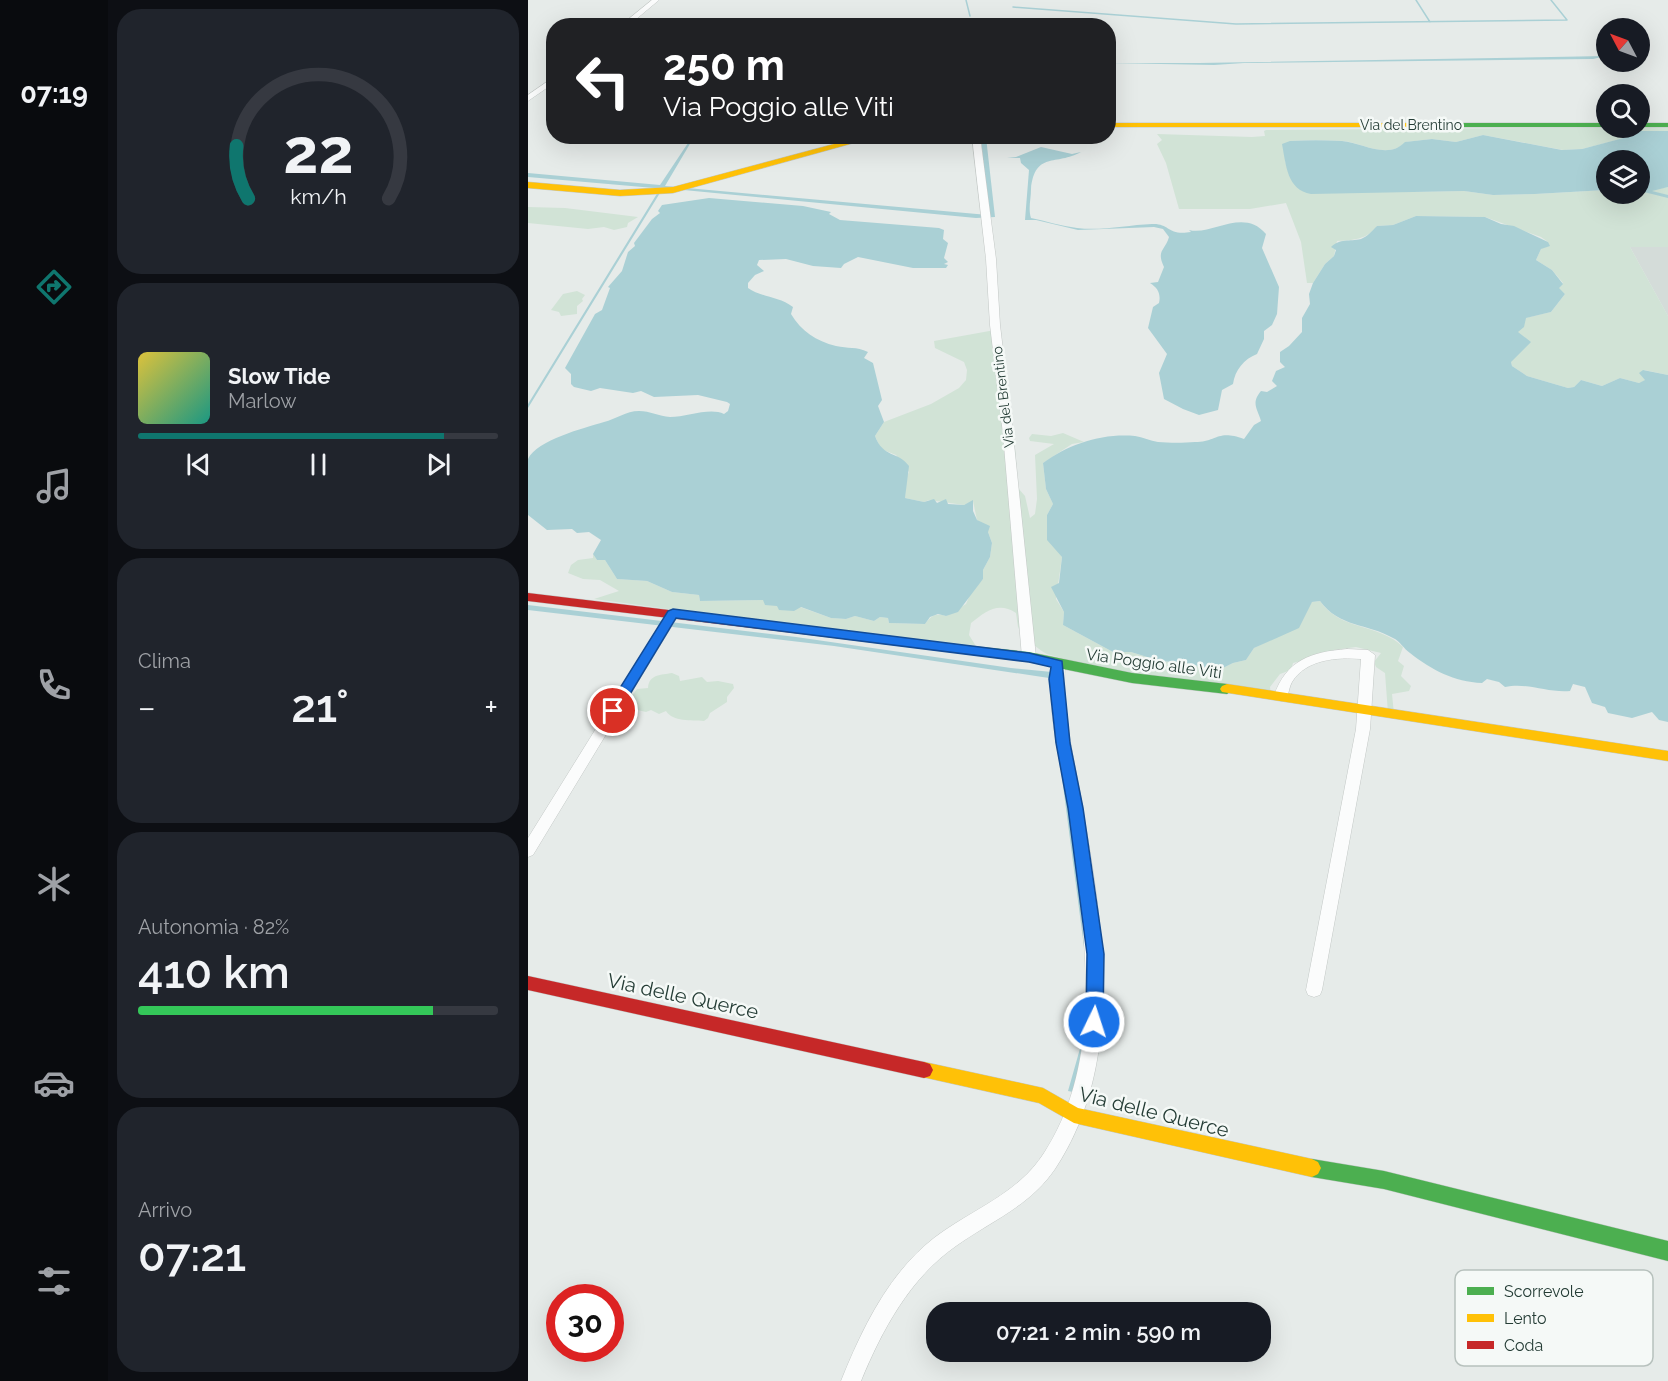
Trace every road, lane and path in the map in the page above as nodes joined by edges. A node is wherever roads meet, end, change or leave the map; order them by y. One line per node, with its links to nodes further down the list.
1 (656, 0): 2 (street)
2 (633, 18)
3 (546, 85): 4 (street)
4 (528, 99)
5 (1116, 125): 6 (street, Via del Brentino)
6 (1596, 125)
7 (1650, 125): 8 (street)
8 (1668, 125)
9 (846, 144): 11 (street)
10 (977, 144): 14 (street, Via del Brentino)
11 (528, 185)
12 (528, 597): 13 (street, Via Poggio alle Viti)
13 (668, 620): 14 (street, Via Poggio alle Viti); 19 (street)
14 (1029, 657): 15 (street, Via Poggio alle Viti)
15 (1058, 664): 16 (street, Via Poggio alle Viti); 22 (street)
16 (1281, 696): 17 (street, Via Poggio alle Viti); 17 (street)
17 (1366, 710): 18 (street, Via Poggio alle Viti); 21 (street)
18 (1668, 756)
19 (528, 851)
20 (528, 983): 22 (street, Via delle Querce)
21 (1314, 990)
22 (1074, 1114): 23 (street, Via delle Querce); 24 (street)
23 (1668, 1251)
24 (851, 1381)

